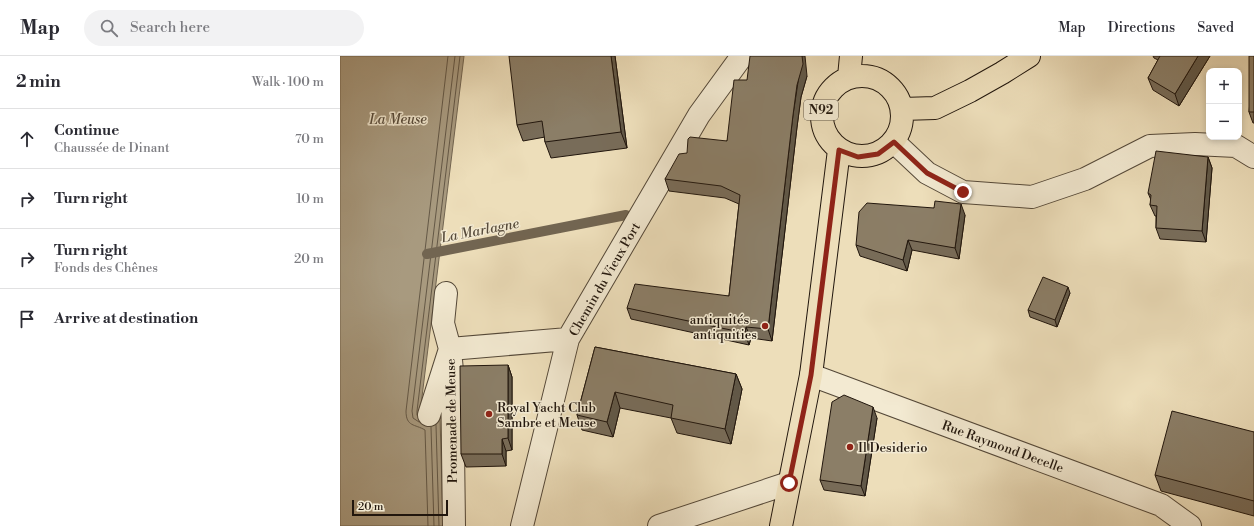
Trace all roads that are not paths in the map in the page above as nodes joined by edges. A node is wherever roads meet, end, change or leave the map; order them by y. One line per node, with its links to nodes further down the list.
1 (742, 56): 9 (street, Chemin du Vieux Port)
2 (1030, 56): 4 (main road)
3 (850, 66): 4 (main road, N92); 6 (main road, N92)
4 (902, 109): 5 (main road, N92)
5 (894, 142): 6 (main road, N92); 7 (street)
6 (839, 150): 11 (main road)
7 (1254, 157)
8 (446, 293): 10 (street, Promenade de Meuse)
9 (568, 339): 10 (street); 15 (street, Chemin du Vieux Port)
10 (450, 349): 12 (street); 14 (street, Promenade de Meuse)
11 (811, 375): 13 (main road); 18 (street, Rue Raymond Decelle)
12 (429, 415)
13 (789, 483): 16 (street); 17 (main road)
14 (454, 526)
15 (522, 526)
16 (659, 526)
17 (781, 526)
18 (1190, 526)

